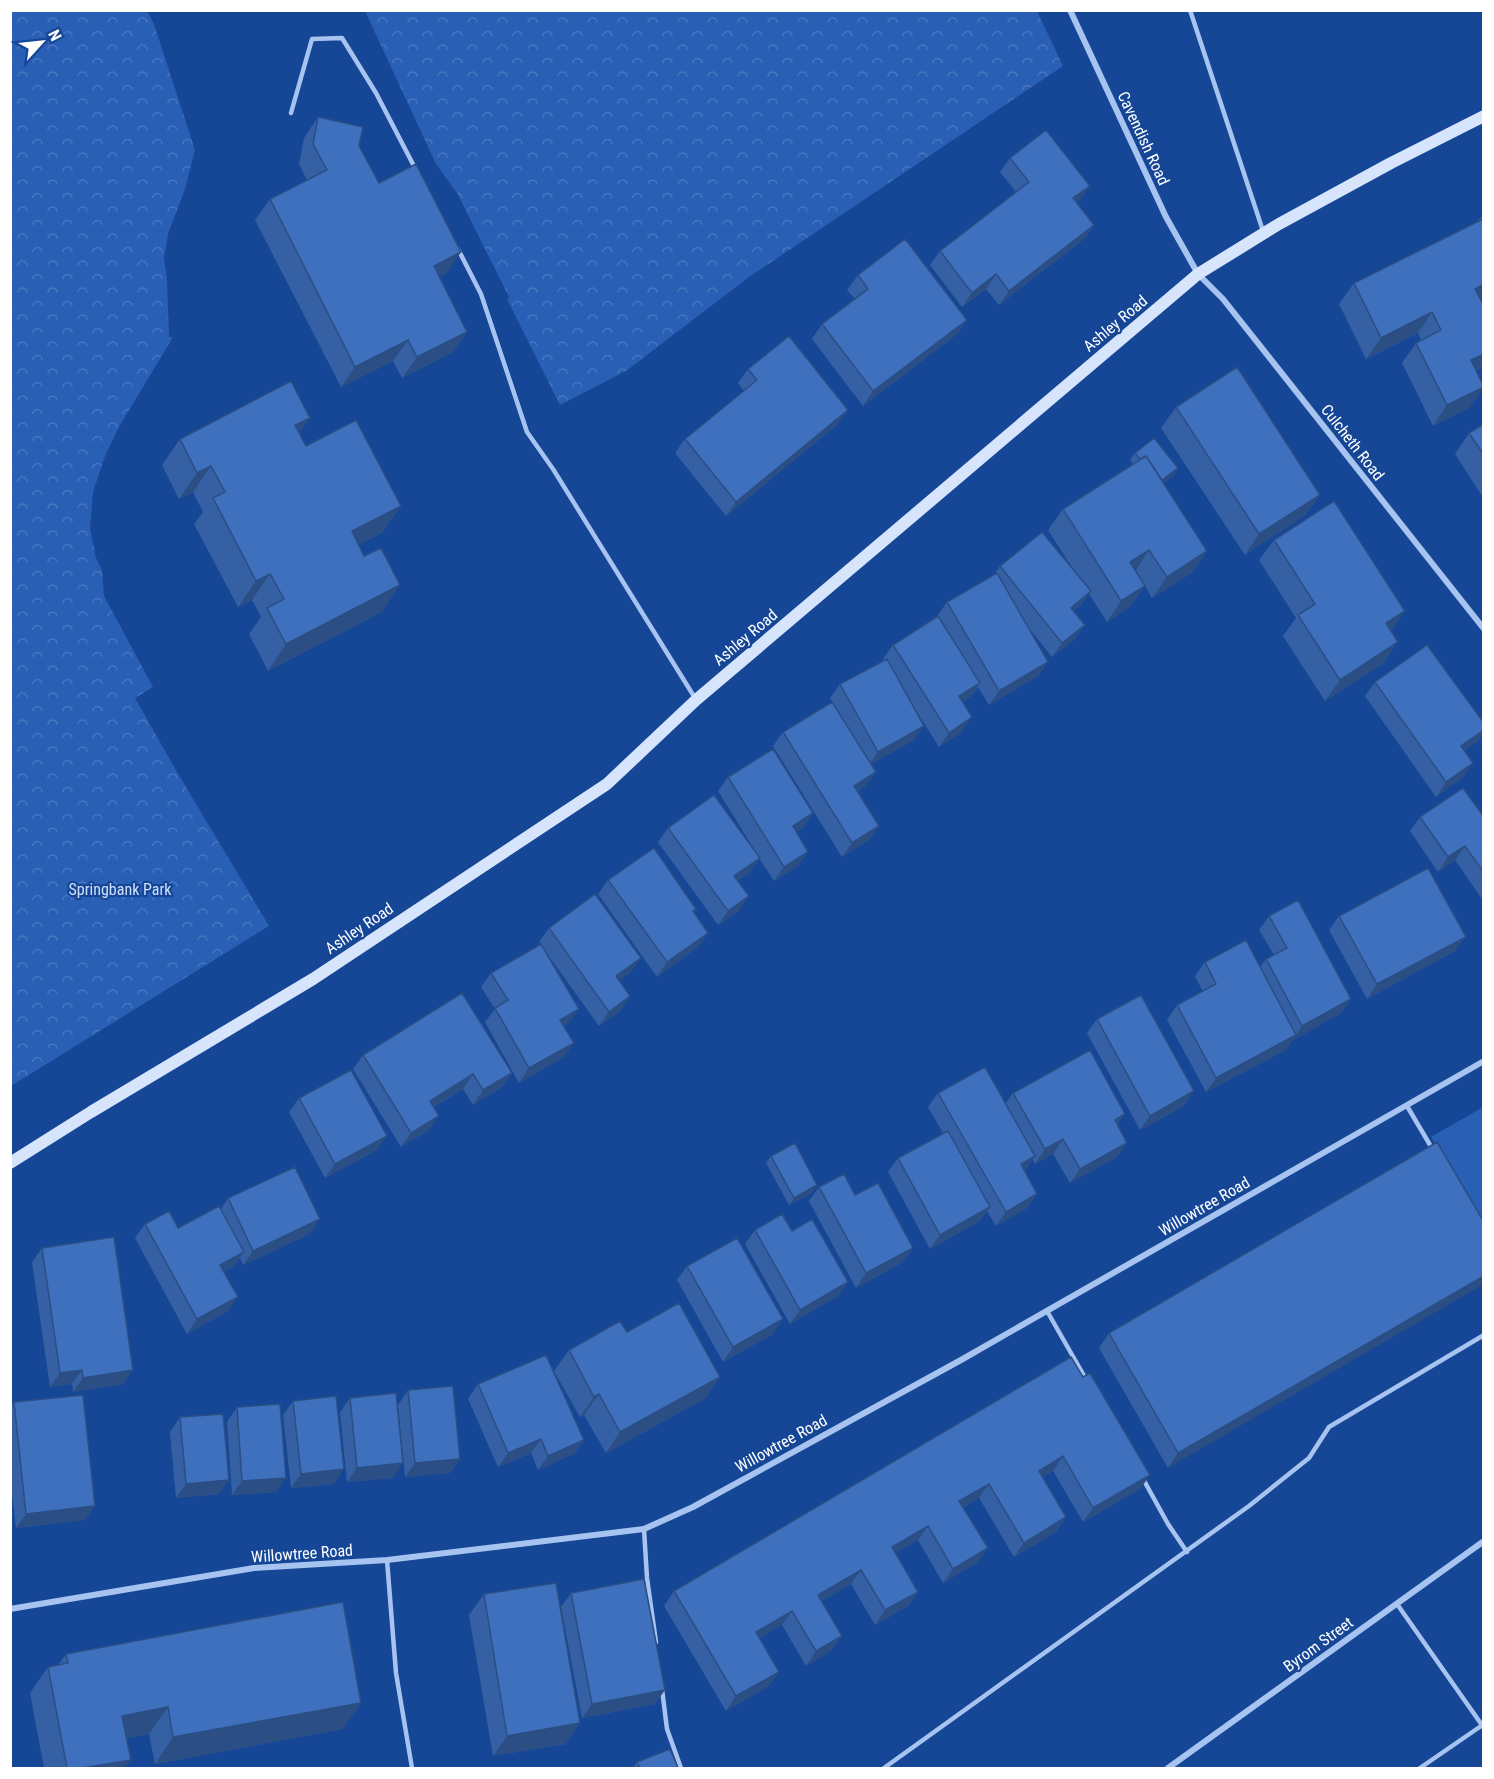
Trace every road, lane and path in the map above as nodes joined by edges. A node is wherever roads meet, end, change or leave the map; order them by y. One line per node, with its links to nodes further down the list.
1 (1070, 10): 8 (street, Cavendish Road)
2 (1190, 10): 6 (lane)
3 (291, 113): 5 (lane)
4 (1484, 116): 6 (main road, Ashley Road)
5 (419, 176)
6 (1264, 233): 8 (main road, Ashley Road)
7 (456, 245): 10 (lane)
8 (1198, 274): 9 (street, Culcheth Road); 10 (main road, Ashley Road)
9 (1484, 629)
10 (696, 700): 14 (main road, Ashley Road)
11 (1484, 1061): 12 (street, Willowtree Road)
12 (1407, 1106): 13 (lane); 15 (street, Willowtree Road)
13 (1436, 1155)
14 (10, 1163)
15 (1047, 1311): 17 (lane); 19 (street, Willowtree Road)
16 (1484, 1335): 21 (lane)
17 (1088, 1382)
18 (1140, 1474): 21 (lane)
19 (644, 1528): 22 (street, Willowtree Road); 25 (lane)
20 (1484, 1541): 23 (street, Byrom Street)
21 (1187, 1552): 30 (lane)
22 (387, 1560): 24 (street, Willowtree Road); 28 (lane)
23 (1397, 1604): 27 (lane); 31 (street, Byrom Street)
24 (10, 1609)
25 (656, 1648)
26 (661, 1683): 29 (lane)
27 (1483, 1725): 32 (lane)
28 (412, 1768)
29 (681, 1768)
30 (884, 1768)
31 (1168, 1768)
32 (1420, 1768)

